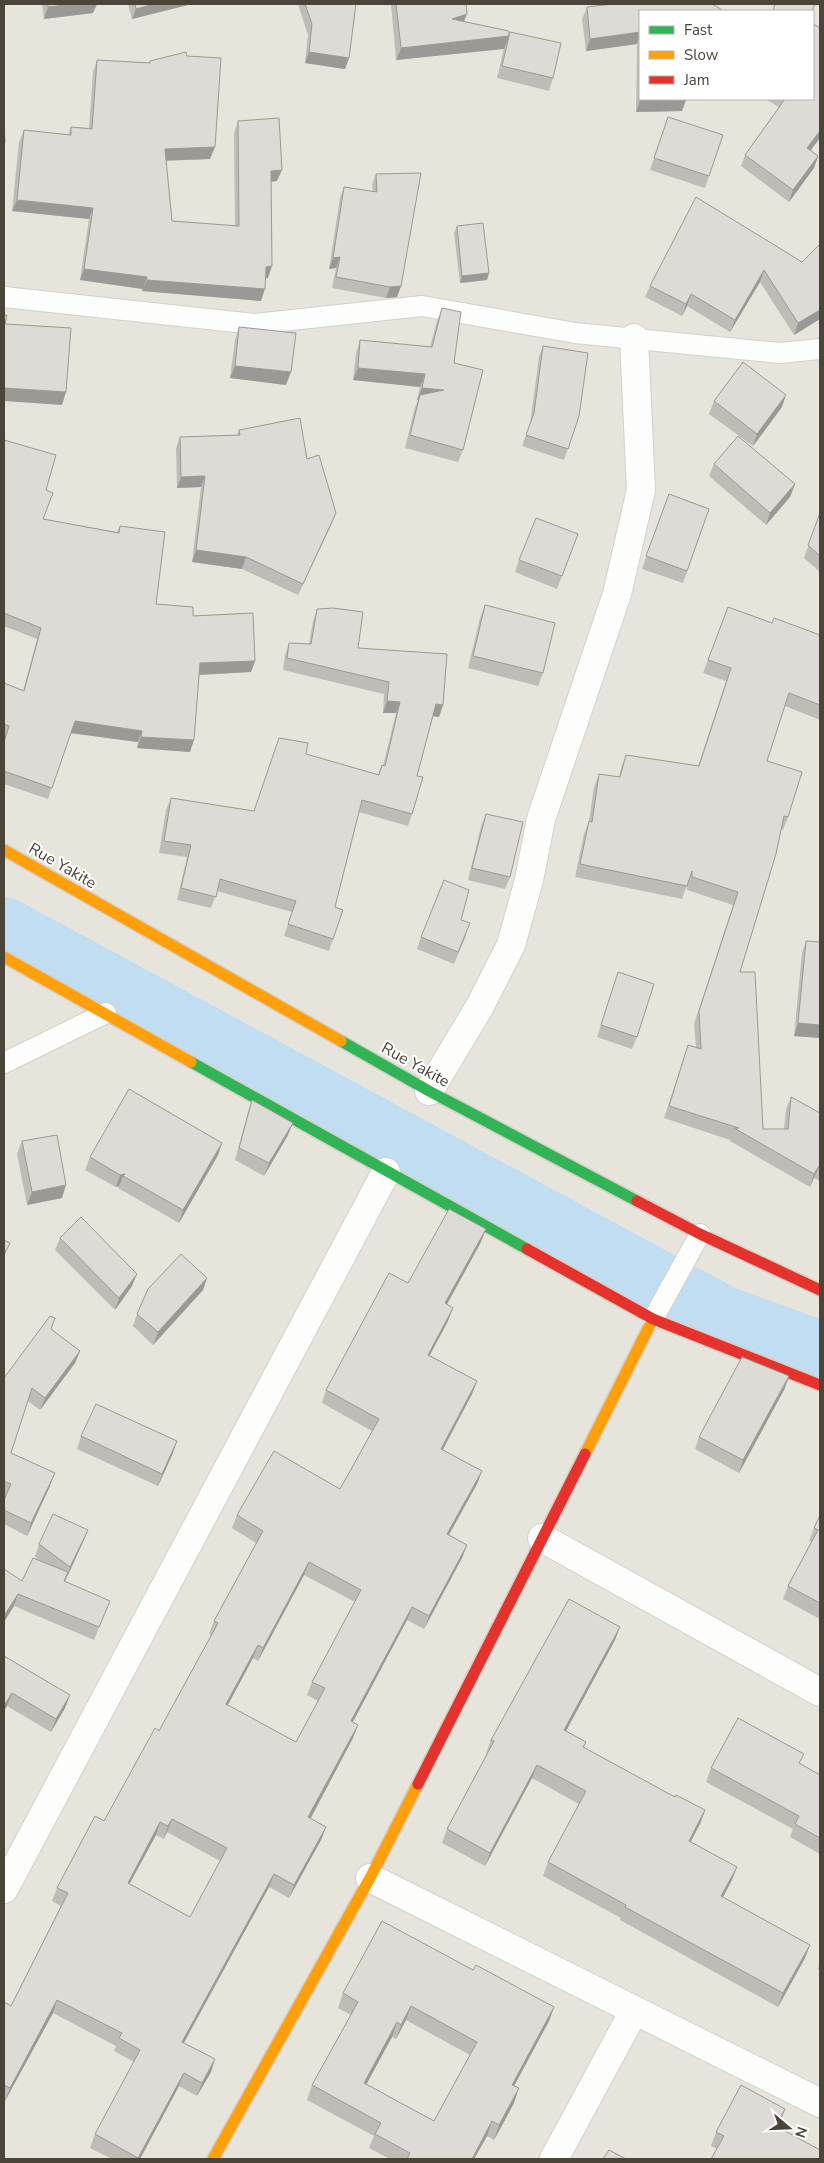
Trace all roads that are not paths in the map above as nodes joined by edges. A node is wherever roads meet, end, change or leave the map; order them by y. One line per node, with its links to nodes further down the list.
1 (4, 297): 2 (lane)
2 (634, 338): 3 (lane); 8 (street)
3 (820, 348)
4 (4, 850): 8 (street, Rue Yakite)
5 (4, 957): 6 (street)
6 (106, 1013): 7 (lane); 9 (street)
7 (4, 1062)
8 (429, 1091): 10 (street, Rue Yakite)
9 (386, 1172): 12 (street); 17 (street)
10 (700, 1234): 11 (street, Rue Yakite); 12 (lane)
11 (820, 1290)
12 (653, 1319): 13 (street); 14 (street)
13 (820, 1385)
14 (542, 1538): 15 (street); 16 (street)
15 (820, 1692)
16 (370, 1878): 18 (street); 20 (street)
17 (4, 1889)
18 (634, 2011): 19 (street); 21 (street)
19 (820, 2103)
20 (214, 2159)
21 (554, 2159)

